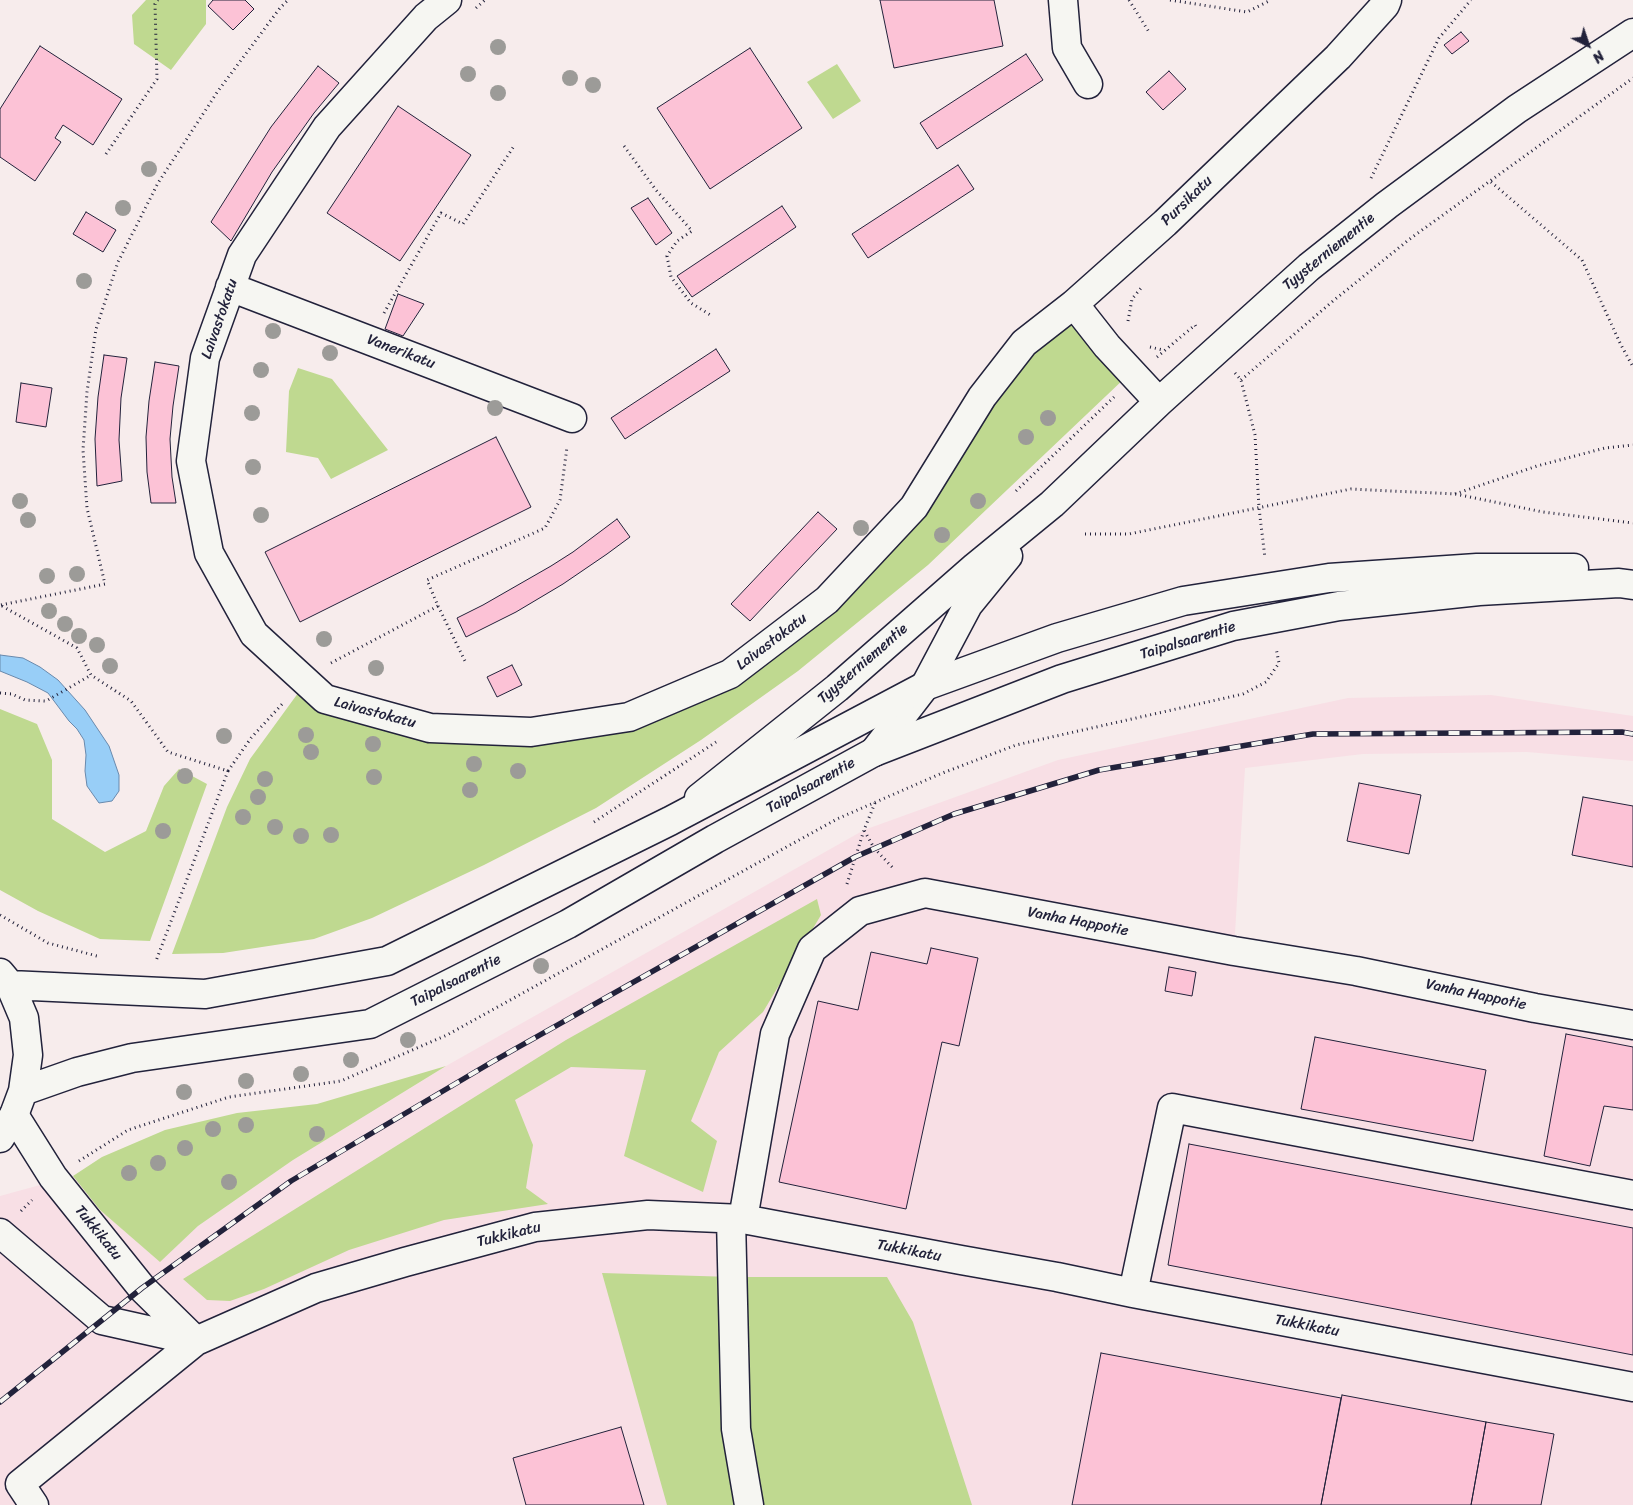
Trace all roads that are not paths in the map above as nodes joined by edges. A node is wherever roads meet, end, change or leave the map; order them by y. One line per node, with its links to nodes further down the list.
1 (447, 0): 6 (street, Laivastokatu)
2 (1064, 0): 5 (street)
3 (1387, 0): 7 (street, Pursikatu)
4 (1633, 33): 8 (street, Tyysterniementie)
5 (1088, 84)
6 (230, 287): 7 (street, Laivastokatu); 9 (street, Vanerikatu)
7 (1074, 304): 8 (street)
8 (1159, 402): 10 (street, Tyysterniementie)
9 (572, 418)
10 (1052, 504): 13 (street, Tyysterniementie); 15 (street, Tyysterniementie)
11 (1633, 570): 13 (street)
12 (1633, 585): 14 (street, Taipalsaarentie)
13 (925, 686): 14 (street, Tyysterniementie); 15 (street)
14 (874, 752): 18 (street, Taipalsaarentie)
15 (670, 821): 16 (street)
16 (5, 979): 18 (street)
17 (1633, 1025): 21 (street, Vanha Happotie)
18 (19, 1103): 19 (street); 24 (street, Tukkikatu)
19 (0, 1138)
20 (1633, 1195): 23 (street)
21 (737, 1219): 23 (street, Tukkikatu); 24 (street, Tukkikatu); 27 (street, Vanha Happotie)
22 (0, 1233): 24 (street)
23 (1133, 1293): 25 (street, Tukkikatu)
24 (196, 1341): 26 (street)
25 (1633, 1387)
26 (34, 1505)
27 (749, 1505)

